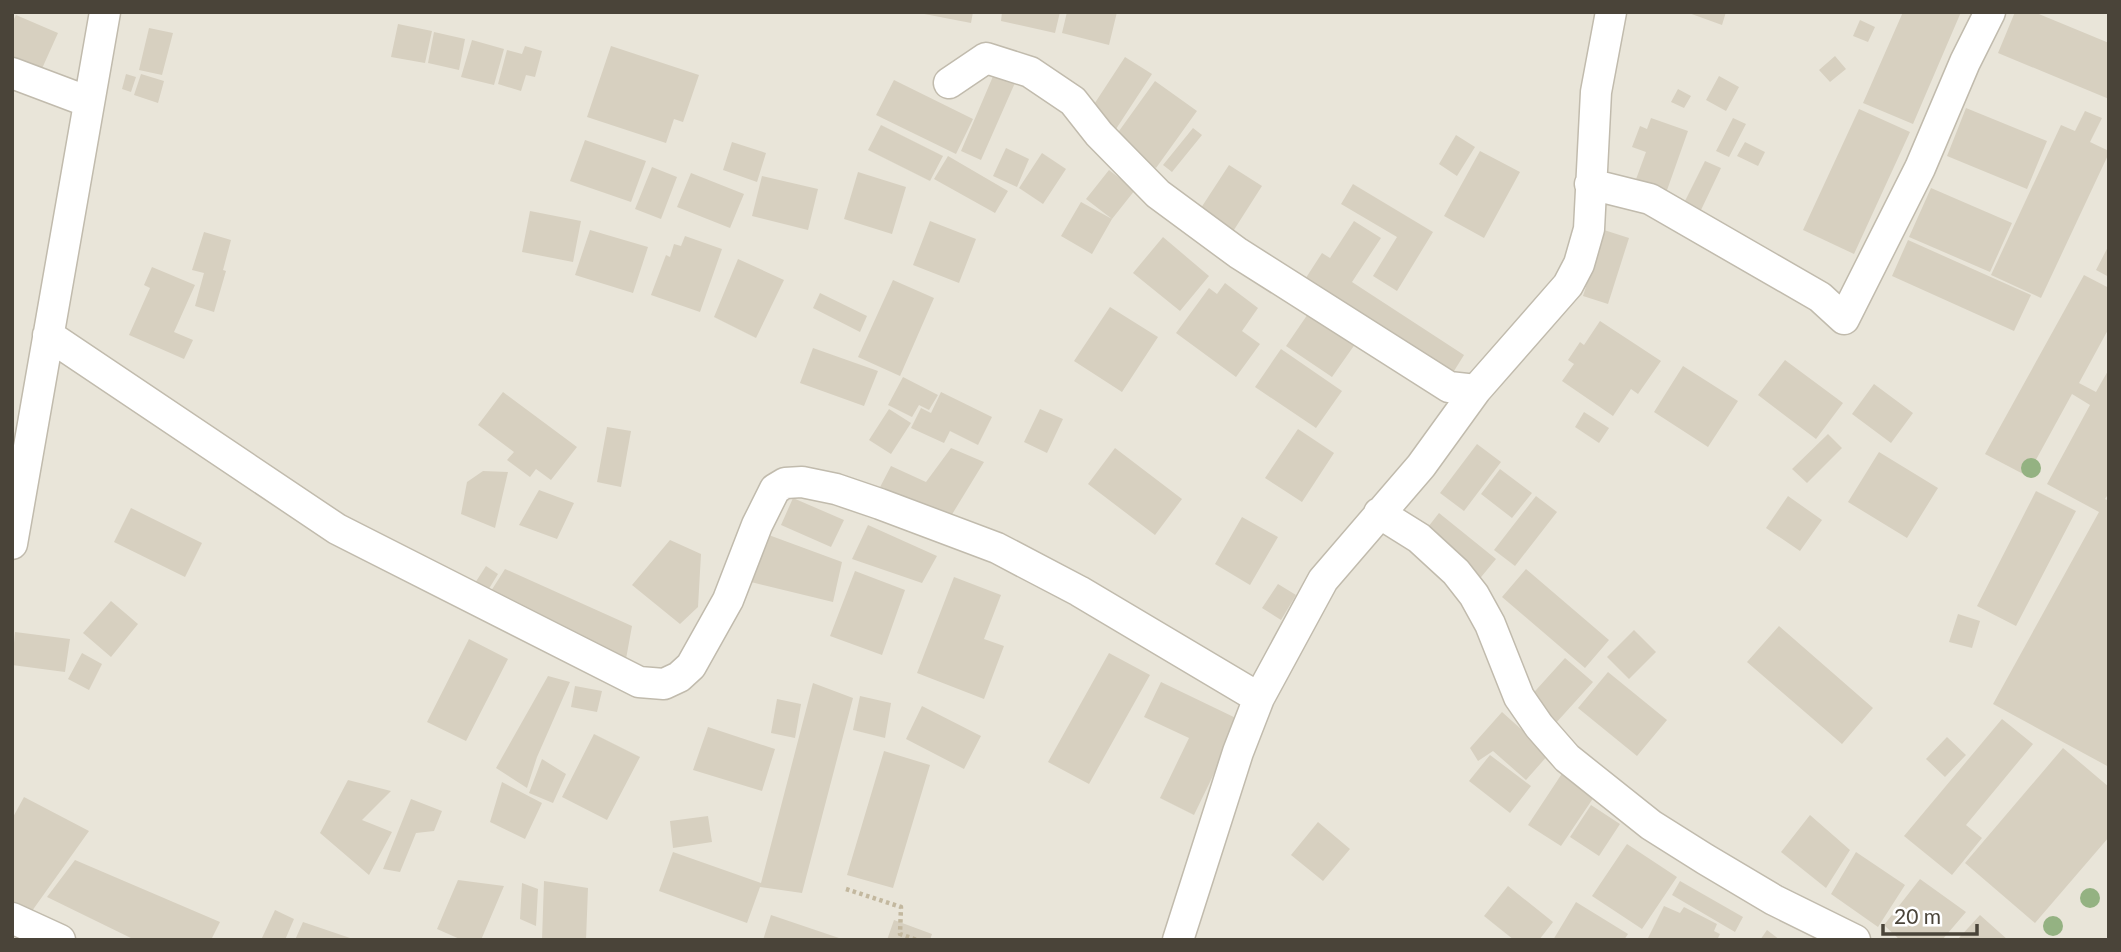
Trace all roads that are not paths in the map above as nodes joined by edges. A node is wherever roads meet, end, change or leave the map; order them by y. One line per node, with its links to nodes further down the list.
1 (105, 12): 6 (street)
2 (1611, 12): 7 (street)
3 (1990, 12): 7 (street)
4 (12, 73): 6 (street)
5 (949, 83): 9 (street)
6 (89, 102): 8 (street)
7 (1590, 184): 9 (street)
8 (48, 335): 11 (street); 12 (street)
9 (1476, 390): 10 (street)
10 (1379, 513): 12 (street); 16 (street)
11 (12, 544)
12 (1259, 698): 15 (street)
13 (12, 918): 14 (street)
14 (60, 940)
15 (1178, 940)
16 (1855, 940)

